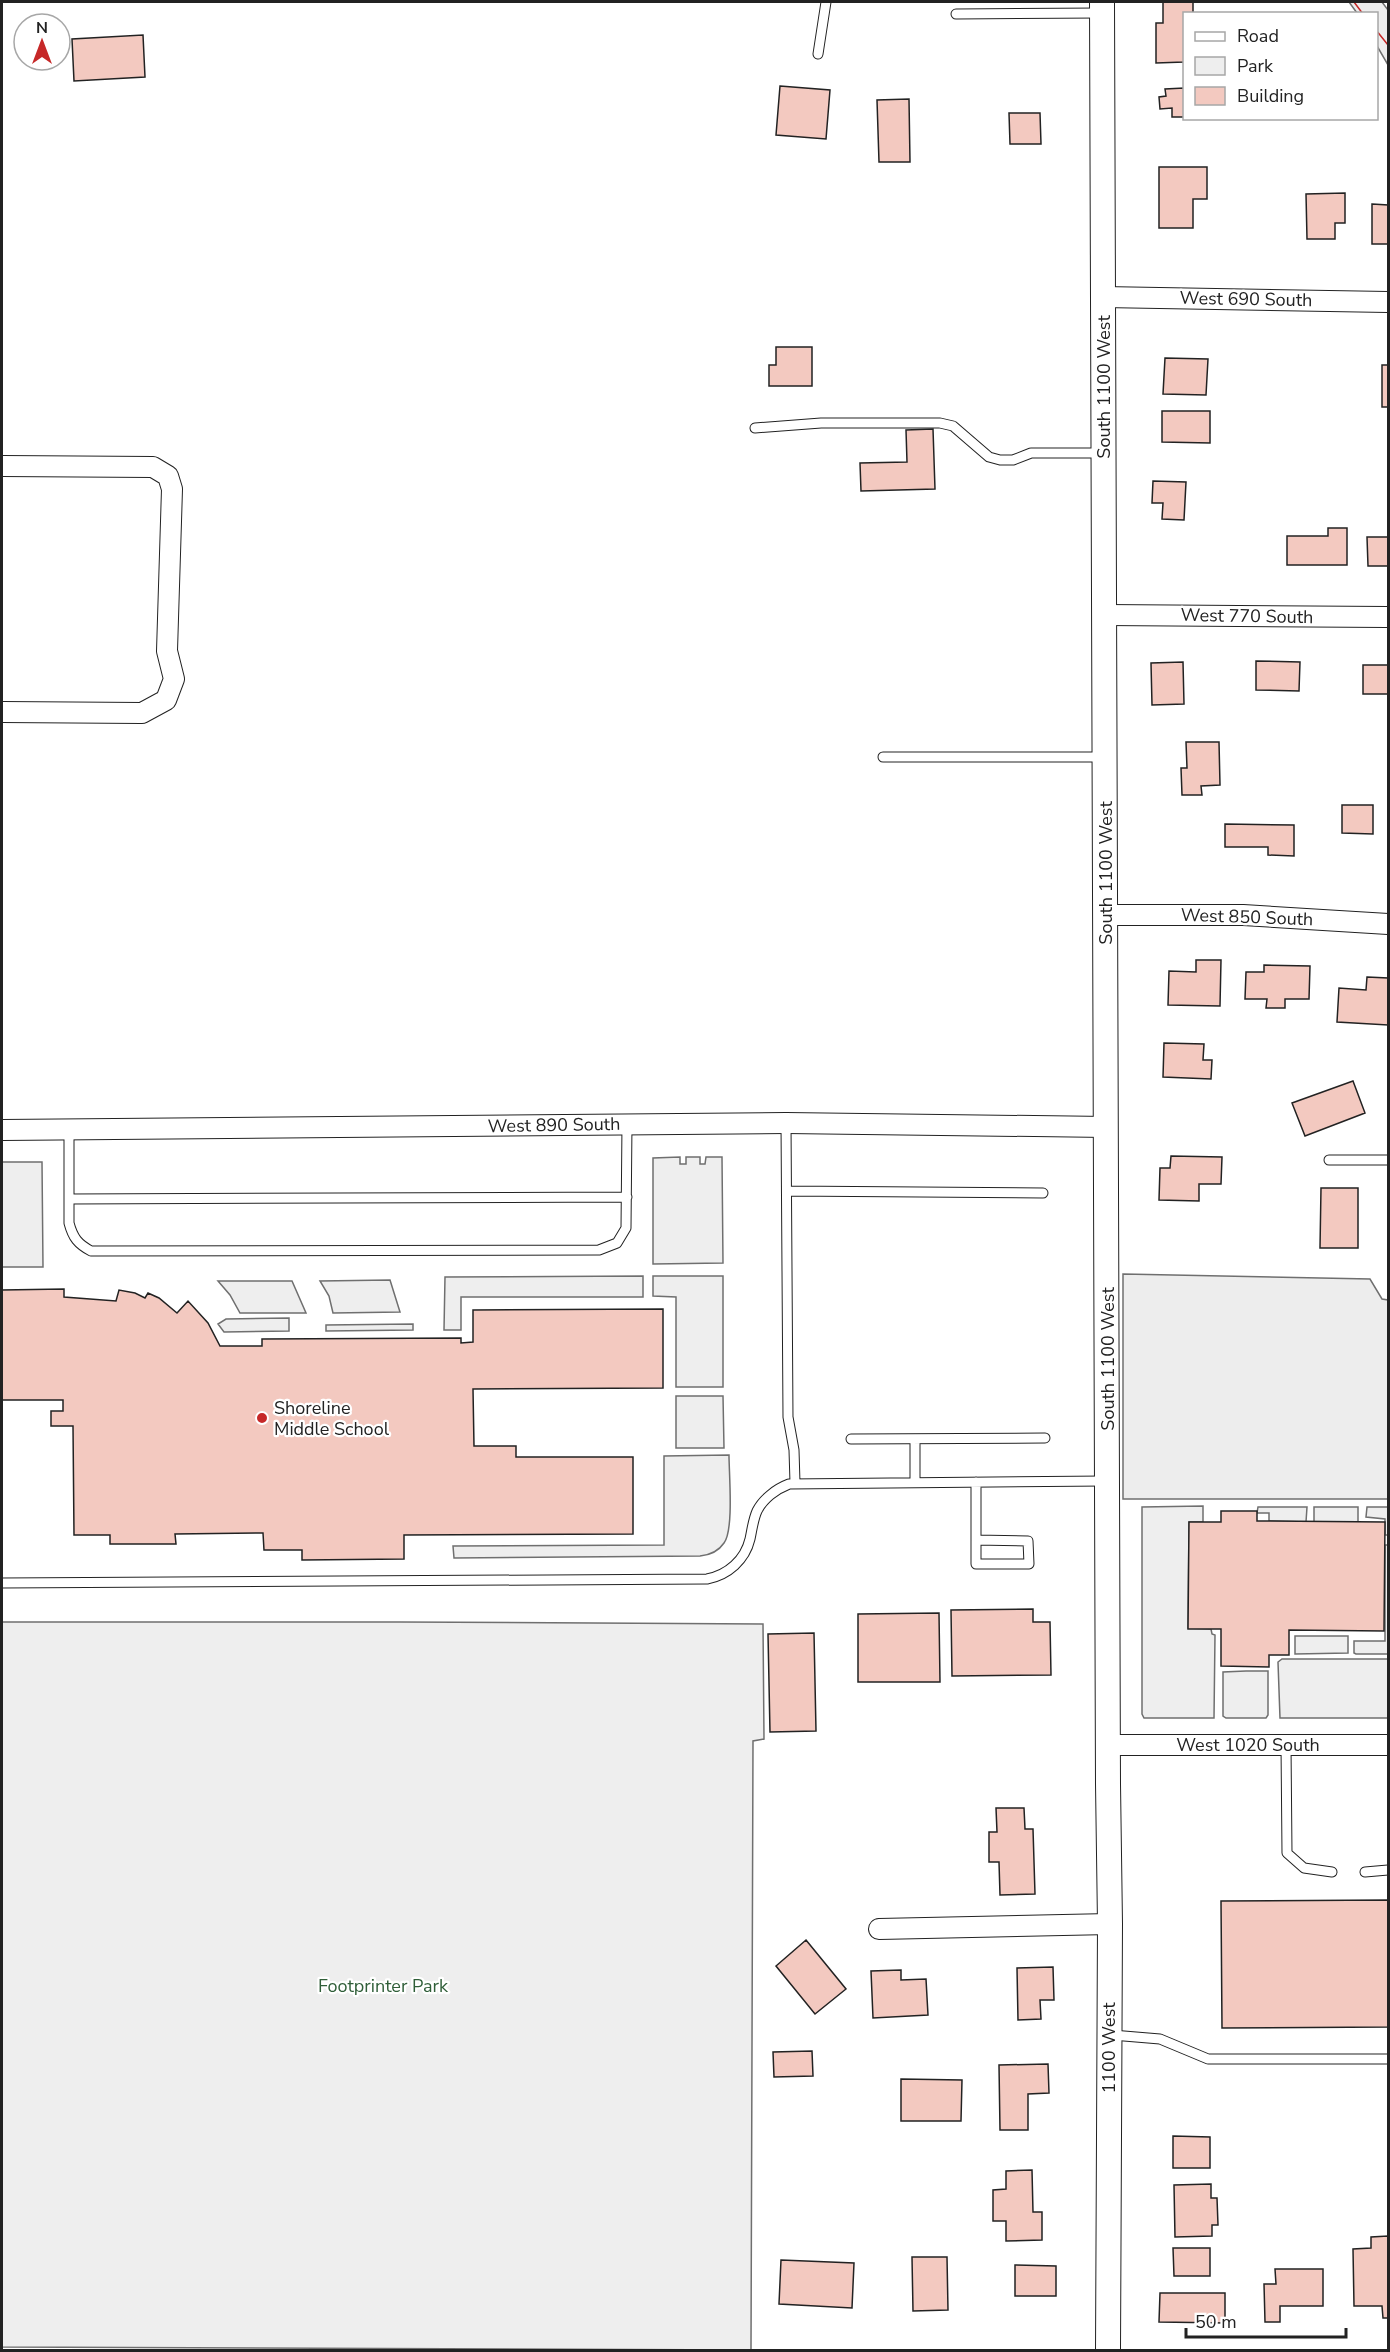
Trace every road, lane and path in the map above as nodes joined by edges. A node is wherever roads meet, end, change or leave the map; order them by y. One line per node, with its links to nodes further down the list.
1 (826, 2): 4 (lane)
2 (1102, 7): 3 (lane); 5 (street, South 1100 West)
3 (956, 14)
4 (818, 54)
5 (1103, 297): 6 (street, West 690 South); 8 (street, South 1100 West)
6 (1389, 302)
7 (755, 428): 8 (lane)
8 (1104, 453): 10 (street, South 1100 West)
9 (2, 466): 12 (street)
10 (1105, 615): 11 (street, West 770 South); 14 (street, South 1100 West)
11 (1389, 617)
12 (2, 712)
13 (883, 757): 14 (lane)
14 (1105, 757): 15 (street, South 1100 West)
15 (1106, 915): 16 (street, West 850 South); 19 (street, South 1100 West)
16 (1389, 924)
17 (786, 1123): 18 (street, West 890 South); 19 (street, West 890 South); 24 (lane)
18 (627, 1124): 20 (street, West 890 South); 26 (lane)
19 (1107, 1128): 31 (street, South 1100 West)
20 (69, 1129): 21 (street, West 890 South); 27 (lane)
21 (2, 1130)
22 (1329, 1160): 23 (lane)
23 (1389, 1160)
24 (788, 1191): 25 (lane); 34 (lane)
25 (1043, 1193)
26 (627, 1197): 27 (lane); 27 (lane)
27 (69, 1199)
28 (1045, 1438): 30 (lane)
29 (851, 1439): 30 (lane)
30 (915, 1439): 32 (lane)
31 (1107, 1480): 33 (lane); 37 (street, South 1100 West)
32 (915, 1482): 33 (lane); 34 (lane)
33 (976, 1482): 35 (lane)
34 (795, 1483): 36 (lane)
35 (976, 1540): 35 (lane)
36 (2, 1583)
37 (1108, 1745): 38 (street, West 1020 South); 43 (street, 1100 West)
38 (1286, 1745): 39 (street, West 1020 South); 41 (lane)
39 (1389, 1745)
40 (1389, 1870): 42 (lane)
41 (1332, 1872)
42 (1365, 1872)
43 (1110, 1924): 44 (street); 45 (street, 1100 West)
44 (879, 1929)
45 (1109, 2035): 46 (lane); 47 (street, 1100 West)
46 (1389, 2059)
47 (1108, 2350)

